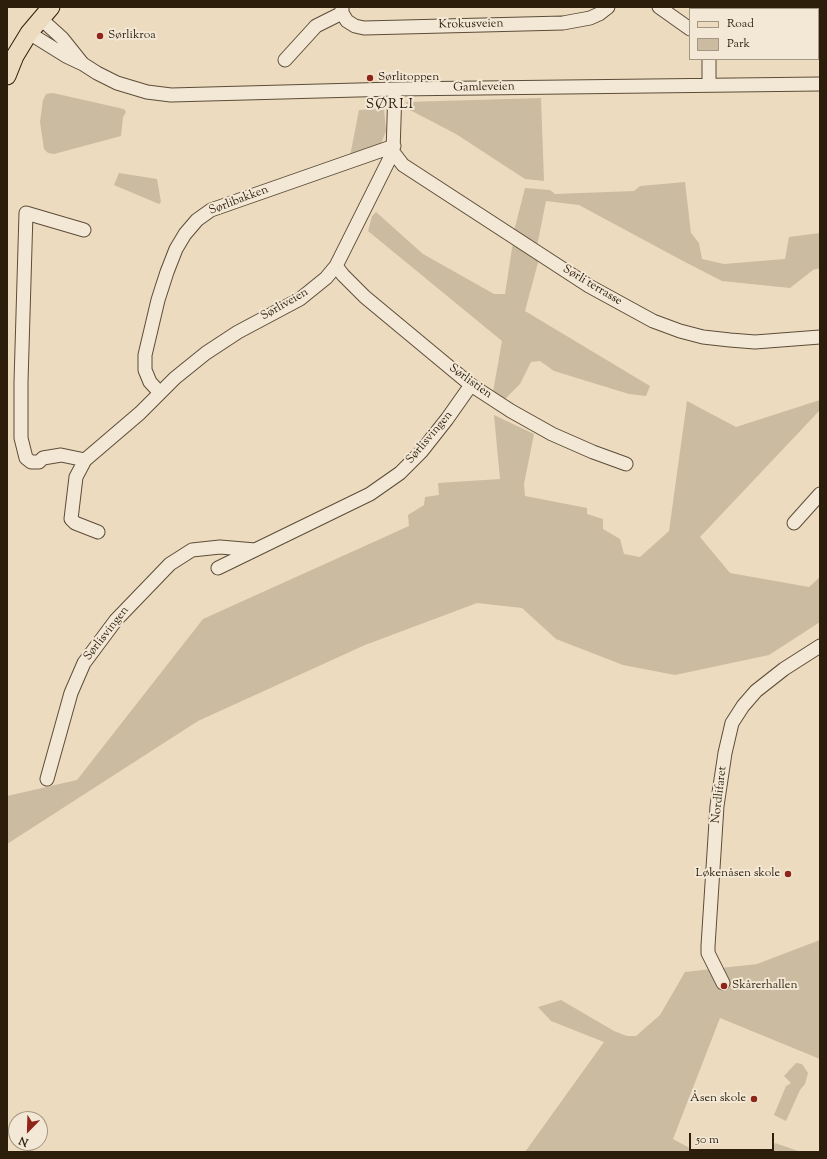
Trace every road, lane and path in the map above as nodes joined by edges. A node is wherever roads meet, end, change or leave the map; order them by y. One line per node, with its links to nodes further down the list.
1 (608, 7): 5 (street, Krokusveien)
2 (659, 7): 7 (street)
3 (811, 7): 4 (street)
4 (820, 8)
5 (342, 10): 9 (street)
6 (46, 13): 8 (main road); 11 (street, Gamleveien)
7 (689, 27)
8 (29, 33): 11 (street, Gamleveien); 12 (main road)
9 (285, 60)
10 (709, 60): 14 (street)
11 (83, 64): 15 (street, Gamleveien)
12 (7, 76)
13 (820, 84): 14 (street, Gamleveien)
14 (709, 85): 15 (street, Gamleveien)
15 (395, 89): 16 (street, Sørliveien)
16 (393, 149): 18 (street, Sørliveien); 19 (street, Sørli terrasse); 21 (street, Sørlibakken)
17 (84, 230): 22 (street)
18 (336, 266): 20 (street, Sørlistien); 21 (street, Sørliveien)
19 (820, 337)
20 (471, 385): 23 (street, Sørlistien); 27 (street, Sørlisvingen)
21 (160, 393): 22 (street, Sørliveien)
22 (85, 460): 26 (street, Sørliveien)
23 (626, 464)
24 (820, 494): 25 (street)
25 (794, 523)
26 (98, 532)
27 (255, 550): 28 (street, Sørlisvingen); 30 (street, Sørlisvingen)
28 (218, 568)
29 (820, 646): 31 (street, Nordlifaret)
30 (47, 779)
31 (722, 982)

